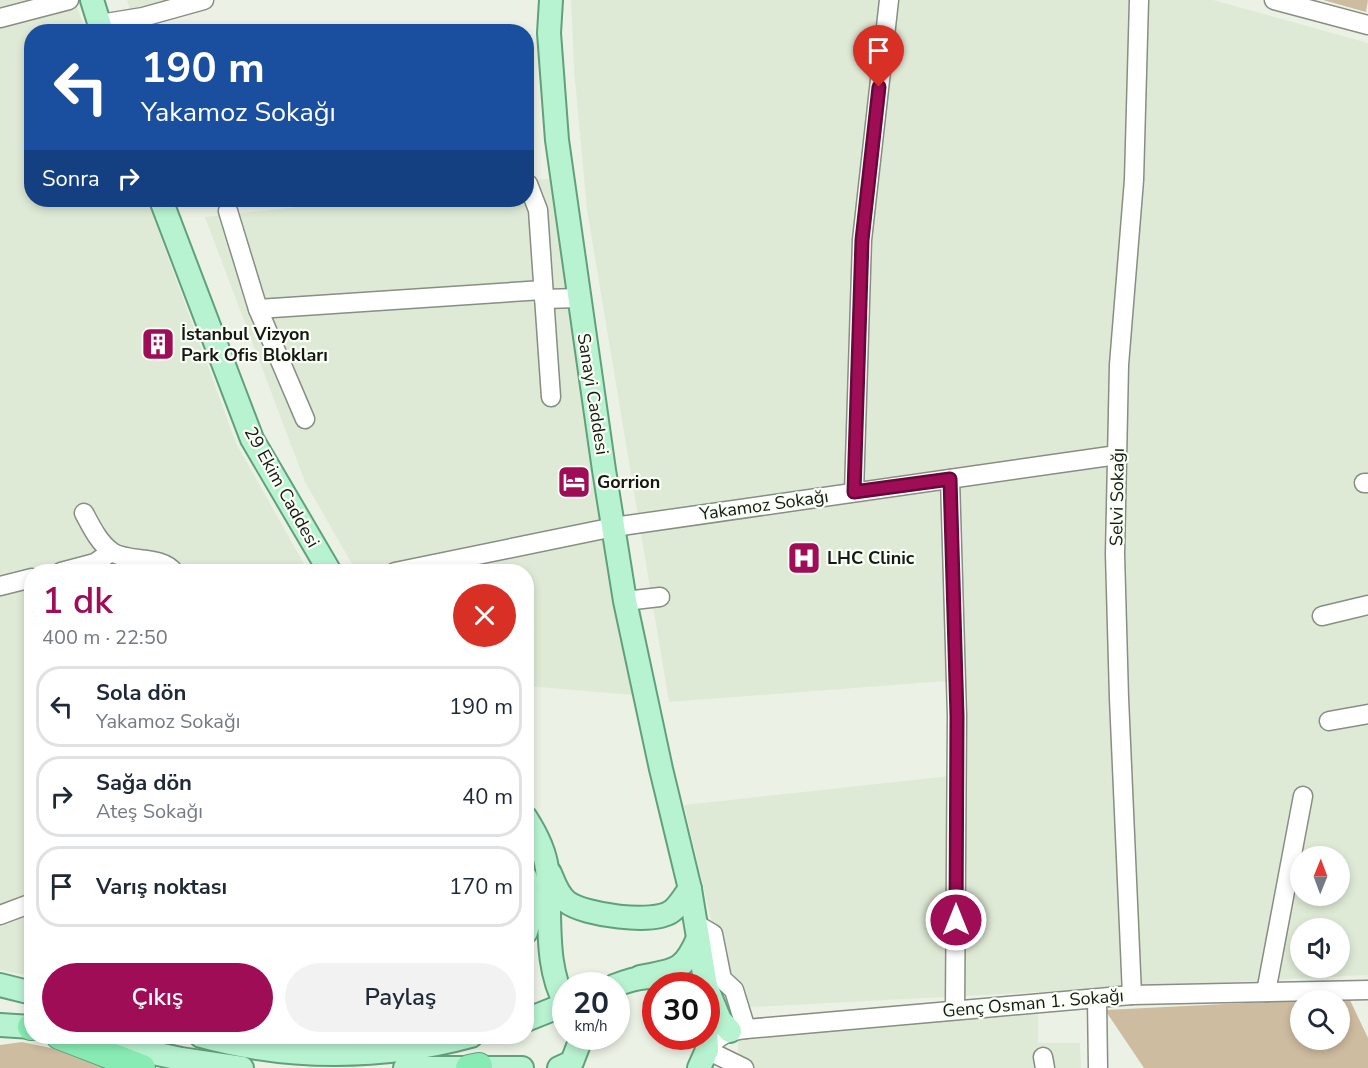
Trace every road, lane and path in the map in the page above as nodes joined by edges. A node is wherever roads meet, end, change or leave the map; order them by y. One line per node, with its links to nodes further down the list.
1 (69, 0): 9 (street)
2 (92, 0): 10 (main road)
3 (204, 0): 11 (street)
4 (550, 0): 17 (main road, Sanayi Caddesi)
5 (889, 0): 23 (street)
6 (1139, 0): 21 (street, Selvi Sokağı)
7 (1274, 0): 8 (street)
8 (1297, 3): 12 (street)
9 (0, 18)
10 (100, 24)
11 (116, 24)
12 (1368, 25)
13 (534, 200): 16 (street)
14 (164, 207): 29 (main road, 29 Ekim Caddesi)
15 (228, 211): 18 (street)
16 (543, 295): 17 (street); 18 (street); 19 (street)
17 (578, 298): 25 (main road, Sanayi Caddesi)
18 (258, 309): 20 (street)
19 (551, 397)
20 (305, 419)
21 (1118, 455): 22 (street, Yakamoz Sokağı); 54 (street, Selvi Sokağı)
22 (950, 479): 23 (street, Yakamoz Sokağı); 57 (street)
23 (854, 492): 25 (street, Yakamoz Sokağı)
24 (84, 513): 26 (street)
25 (614, 527): 30 (street, Yakamoz Sokağı); 34 (main road, Sanayi Caddesi)
26 (111, 552): 27 (street); 28 (street)
27 (91, 564)
28 (162, 564)
29 (325, 564)
30 (434, 564)
31 (24, 580): 32 (street)
32 (0, 586)
33 (660, 597): 34 (street)
34 (626, 601): 42 (main road, Sanayi Caddesi)
35 (1368, 605): 36 (street)
36 (1322, 616)
37 (1368, 714): 38 (street)
38 (1329, 721)
39 (1303, 796): 53 (street)
40 (534, 836): 41 (main road)
41 (547, 866): 42 (main road); 46 (main road)
42 (690, 889): 45 (main road, Sanayi Caddesi)
43 (24, 906): 44 (street)
44 (0, 915)
45 (697, 931): 47 (main road, Sanayi Caddesi); 48 (main road); 62 (street)
46 (554, 972)
47 (704, 972)
48 (640, 977): 49 (main road)
49 (630, 980)
50 (0, 985): 52 (main road)
51 (1368, 990): 53 (street, Genç Osman 1. Sokağı)
52 (24, 991)
53 (1266, 992): 54 (street, Genç Osman 1. Sokağı)
54 (1132, 995): 55 (street, Genç Osman 1. Sokağı)
55 (1097, 999): 57 (street, Genç Osman 1. Sokağı); 78 (street)
56 (552, 1009): 58 (main road)
57 (955, 1010): 62 (street, Genç Osman 1. Sokağı)
58 (534, 1017)
59 (720, 1020): 62 (main road, Sanayi Caddesi)
60 (0, 1025): 61 (main road)
61 (24, 1027)
62 (738, 1030): 70 (street)
63 (80, 1044): 72 (highway)
64 (114, 1044): 73 (main road)
65 (240, 1044): 69 (main road)
66 (405, 1044): 69 (main road)
67 (439, 1044): 69 (main road)
68 (577, 1050): 76 (main road)
69 (384, 1051)
70 (703, 1062): 77 (street)
71 (474, 1067): 74 (main road); 75 (main road)
72 (142, 1068)
73 (242, 1068)
74 (405, 1068)
75 (522, 1068)
76 (559, 1068)
77 (744, 1068)
78 (1098, 1068)

